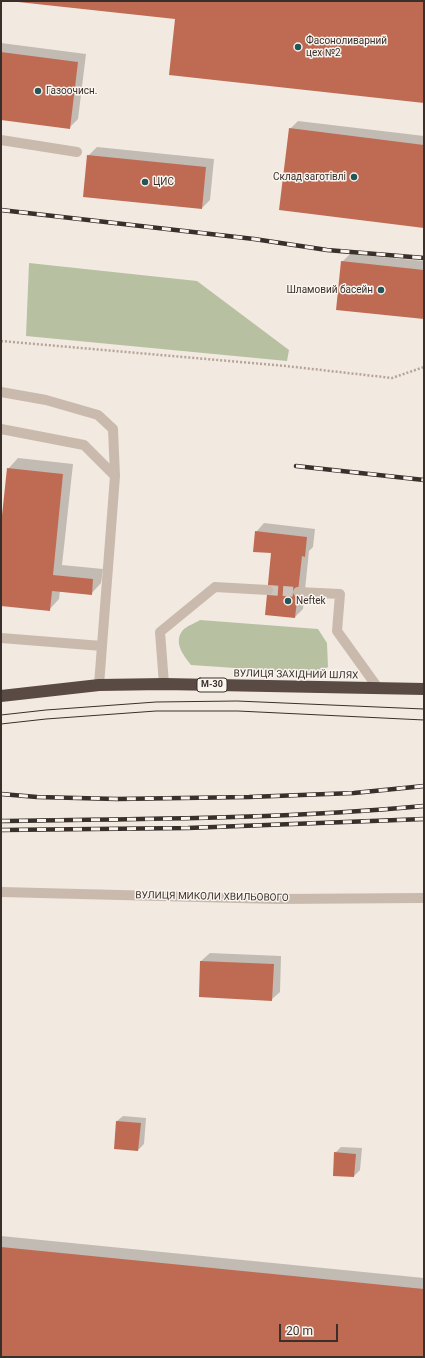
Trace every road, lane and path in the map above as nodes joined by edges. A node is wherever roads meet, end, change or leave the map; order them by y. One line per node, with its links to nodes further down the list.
1 (1, 140): 2 (street)
2 (77, 152)
3 (1, 341): 4 (path)
4 (424, 367)
5 (1, 392): 7 (street)
6 (1, 429): 7 (street)
7 (115, 476): 11 (street)
8 (268, 590): 12 (street)
9 (298, 592): 14 (street)
10 (1, 638): 11 (street)
11 (102, 646): 13 (street)
12 (164, 684): 13 (highway, ВУЛИЦЯ ЗАХІДНИЙ ШЛЯХ / М-30); 14 (highway, ВУЛИЦЯ ЗАХІДНИЙ ШЛЯХ / М-30)
13 (99, 685): 16 (highway, ВУЛИЦЯ ЗАХІДНИЙ ШЛЯХ / М-30)
14 (378, 688): 15 (highway, ВУЛИЦЯ ЗАХІДНИЙ ШЛЯХ / М-30)
15 (424, 689)
16 (1, 696)
17 (1, 892): 18 (street, ВУЛИЦЯ МИКОЛИ ХВИЛЬОВОГО)
18 (424, 898)

